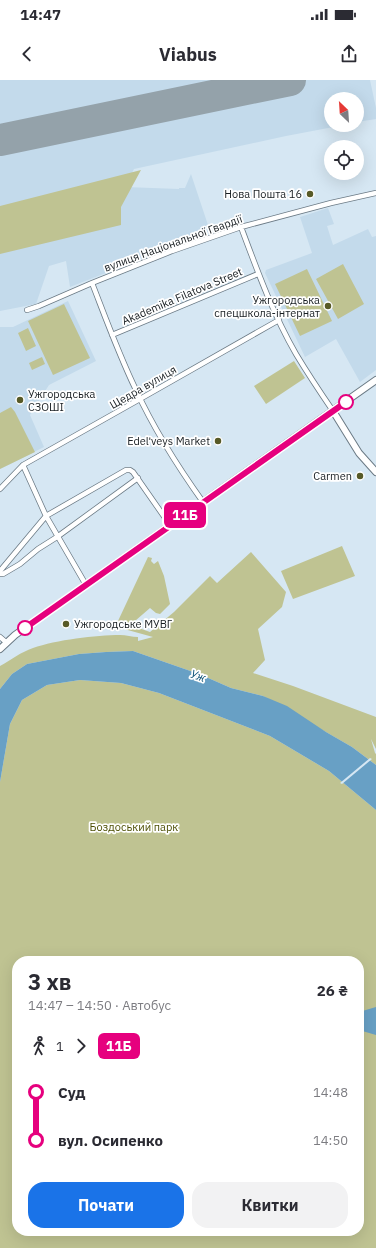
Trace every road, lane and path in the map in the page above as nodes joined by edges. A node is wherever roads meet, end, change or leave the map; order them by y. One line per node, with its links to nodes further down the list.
1 (376, 193): 2 (street, вулиця Національної Гвардії)
2 (241, 227): 3 (street); 4 (street, вулиця Національної Гвардії)
3 (258, 274): 6 (street); 7 (street, Akademika Filatova Street)
4 (92, 283): 5 (street, вулиця Національної Гвардії); 7 (street)
5 (27, 310)
6 (279, 320): 9 (street, Щедра вулиця); 10 (street)
7 (112, 335): 9 (street)
8 (376, 380): 10 (street)
9 (140, 399): 11 (street, Щедра вулиця); 15 (street)
10 (333, 411): 12 (street); 15 (street)
11 (23, 465): 14 (street, Щедра вулиця); 16 (street)
12 (376, 472)
13 (138, 478): 16 (street); 17 (street); 18 (street)
14 (0, 489)
15 (203, 502): 17 (street)
16 (46, 516): 18 (street); 19 (street)
17 (170, 525): 21 (street)
18 (57, 537): 20 (street); 21 (street)
19 (0, 571)
20 (0, 574)
21 (86, 585): 23 (street)
22 (0, 637): 23 (street)
23 (7, 643): 24 (street)
24 (0, 650)

